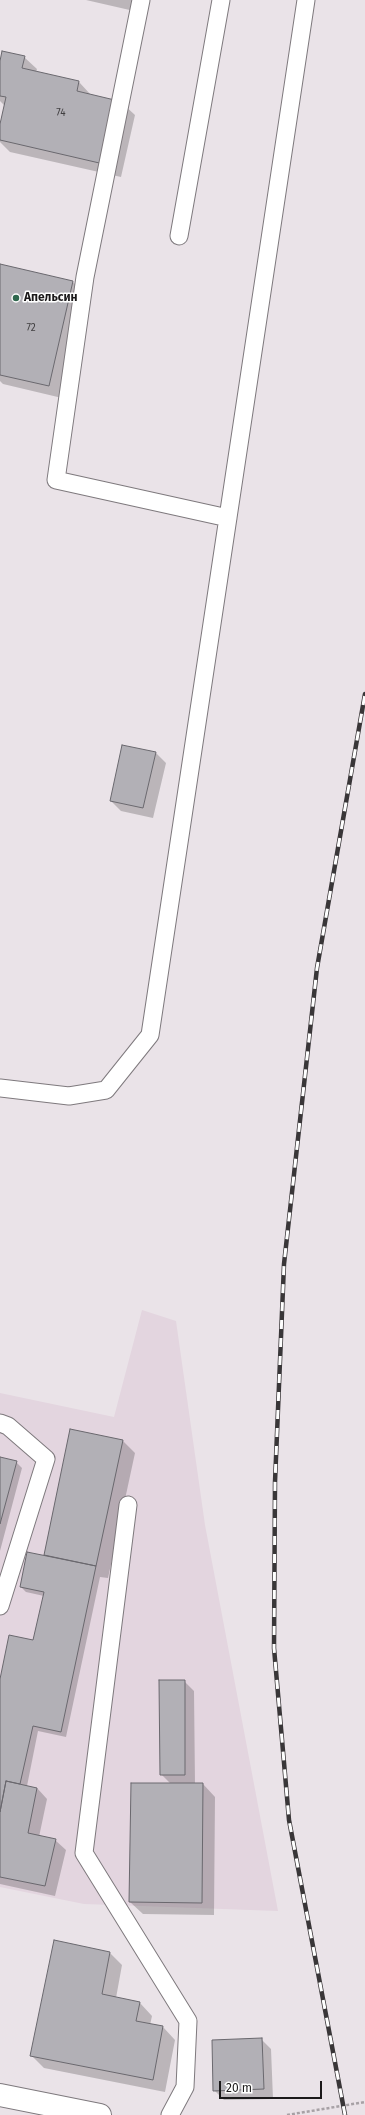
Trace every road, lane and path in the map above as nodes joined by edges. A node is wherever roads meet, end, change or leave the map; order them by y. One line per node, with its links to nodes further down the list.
1 (141, 0): 5 (lane)
2 (221, 0): 4 (lane)
3 (306, 0): 5 (lane)
4 (179, 236)
5 (228, 518): 6 (lane)
6 (0, 1088)
7 (0, 1423): 9 (lane)
8 (128, 1505): 13 (lane)
9 (0, 1606)
10 (0, 2095): 12 (street)
11 (365, 2102): 14 (path)
12 (100, 2115)
13 (170, 2115)
14 (287, 2115)

